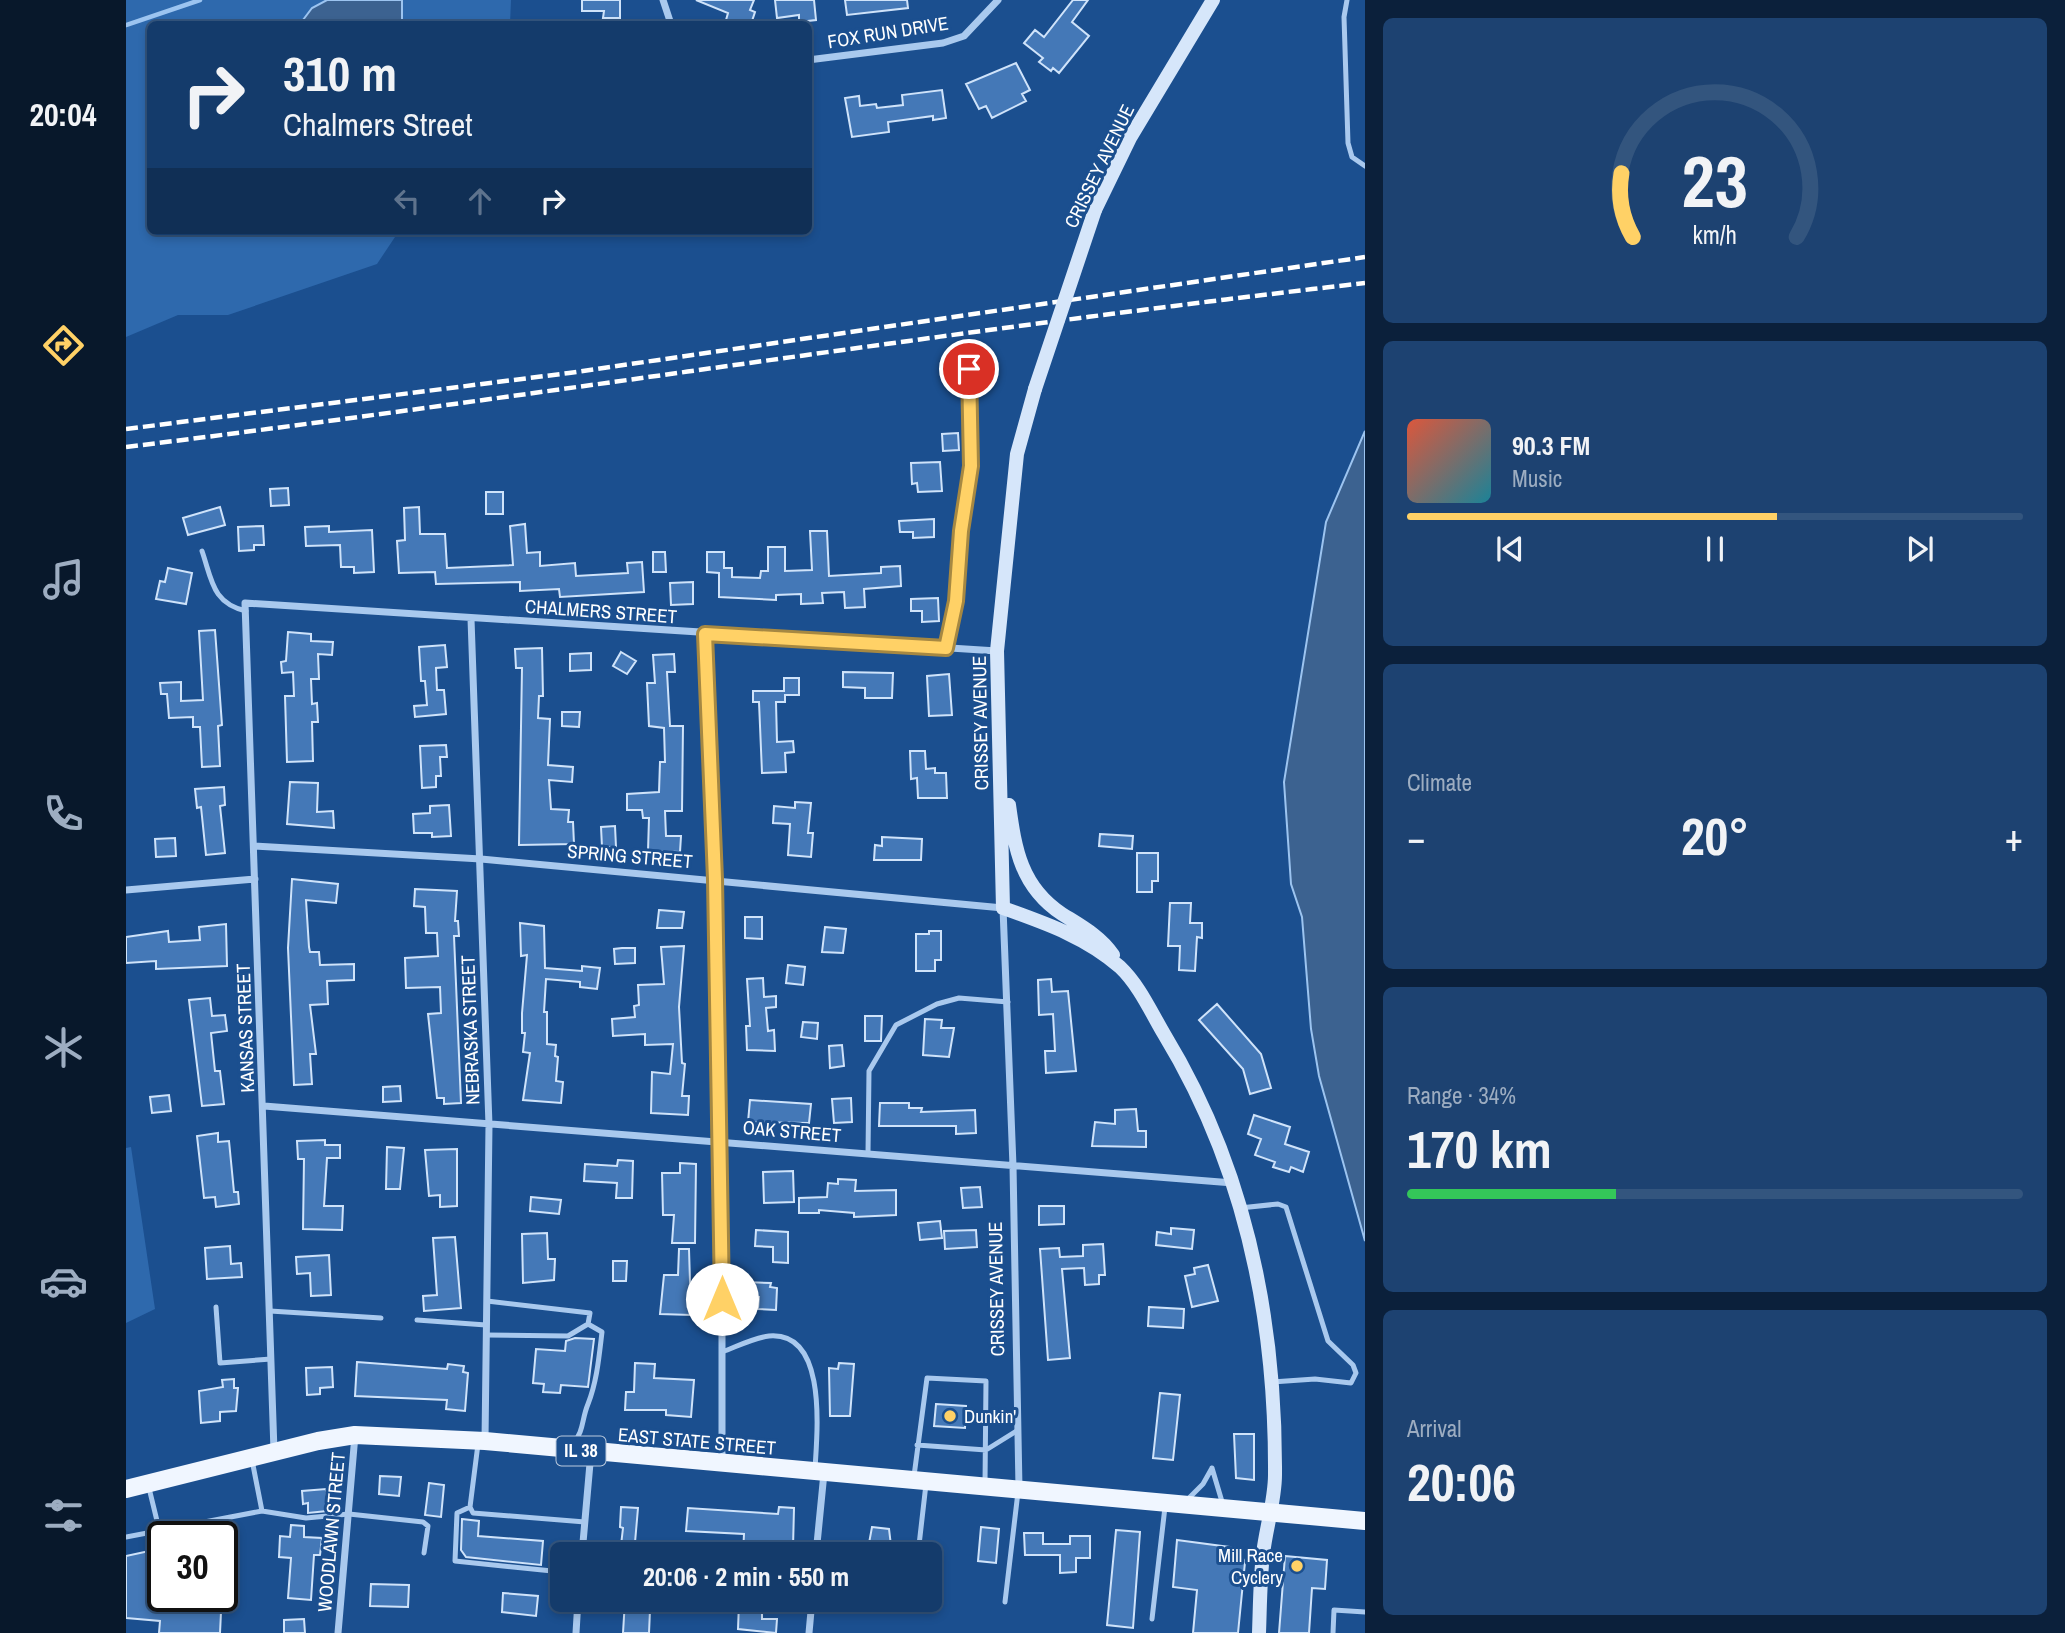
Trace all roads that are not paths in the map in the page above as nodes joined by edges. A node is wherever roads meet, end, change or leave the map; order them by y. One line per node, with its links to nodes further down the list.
1 (663, 0): 5 (street)
2 (998, 0): 6 (street, FOX RUN DRIVE)
3 (1213, 0): 14 (main road, CRISSEY AVENUE, bridge)
4 (1347, 0): 7 (lane)
5 (670, 21)
6 (812, 59)
7 (1365, 166)
8 (969, 369): 13 (street, CRISSEY AVENUE)
9 (202, 551): 10 (lane)
10 (246, 607): 11 (street, CHALMERS STREET); 16 (street, KANSAS STREET)
11 (471, 618): 12 (street, CHALMERS STREET); 17 (street, NEBRASKA STREET)
12 (705, 634): 13 (street, CHALMERS STREET); 19 (street)
13 (946, 648): 14 (street, CHALMERS STREET)
14 (997, 651): 15 (main road, CRISSEY AVENUE)
15 (1000, 745): 21 (main road, CRISSEY AVENUE); 22 (main road)
16 (254, 846): 17 (street, SPRING STREET); 18 (street, KANSAS STREET)
17 (481, 859): 19 (street, SPRING STREET); 25 (street, NEBRASKA STREET)
18 (255, 879): 20 (street); 24 (street, KANSAS STREET)
19 (715, 879): 21 (street, SPRING STREET); 26 (street)
20 (126, 890)
21 (1003, 908): 22 (main road); 23 (street, CRISSEY AVENUE)
22 (1121, 968): 29 (main road)
23 (1008, 1002): 27 (lane); 28 (street, CRISSEY AVENUE)
24 (264, 1106): 25 (street, OAK STREET); 33 (street, KANSAS STREET)
25 (489, 1125): 26 (street, OAK STREET); 31 (street, NEBRASKA STREET)
26 (722, 1141): 27 (street, OAK STREET); 39 (street)
27 (868, 1153): 28 (street, OAK STREET)
28 (1013, 1166): 29 (street, OAK STREET); 42 (street, CRISSEY AVENUE)
29 (1234, 1183): 30 (main road)
30 (1240, 1208): 41 (main road); 41 (lane)
31 (486, 1301): 36 (lane); 37 (street, NEBRASKA STREET)
32 (216, 1307): 40 (lane)
33 (270, 1311): 34 (lane); 40 (street, KANSAS STREET)
34 (381, 1318)
35 (417, 1320): 37 (lane)
36 (588, 1324): 38 (lane); 46 (lane)
37 (486, 1325): 38 (street, NEBRASKA STREET)
38 (486, 1335): 44 (street, NEBRASKA STREET)
39 (722, 1352): 51 (street); 52 (lane)
40 (271, 1359): 48 (street, KANSAS STREET)
41 (1272, 1382): 62 (main road)
42 (1018, 1430): 47 (lane); 57 (street, CRISSEY AVENUE)
43 (355, 1435): 44 (main road, EAST STATE STREET / IL 38); 48 (main road, EAST STATE STREET / IL 38); 63 (street, WOODLAWN STREET)
44 (481, 1441): 46 (main road, EAST STATE STREET / IL 38); 59 (lane)
45 (917, 1446): 47 (lane); 47 (lane); 53 (lane)
46 (569, 1450): 49 (main road, EAST STATE STREET / IL 38)
47 (986, 1450): 55 (lane)
48 (274, 1451): 50 (main road, EAST STATE STREET / IL 38)
49 (591, 1452): 51 (main road, EAST STATE STREET / IL 38); 67 (street)
50 (252, 1457): 54 (main road, EAST STATE STREET / IL 38); 61 (lane)
51 (722, 1465): 52 (main road, EAST STATE STREET / IL 38)
52 (820, 1472): 53 (main road, EAST STATE STREET / IL 38); 71 (street)
53 (920, 1481): 55 (main road, EAST STATE STREET / IL 38); 72 (lane)
54 (147, 1483): 56 (main road, EAST STATE STREET / IL 38); 64 (lane)
55 (985, 1486): 57 (main road, EAST STATE STREET / IL 38)
56 (126, 1489)
57 (1019, 1489): 58 (main road, EAST STATE STREET / IL 38); 75 (lane)
58 (1173, 1504): 60 (main road, EAST STATE STREET / IL 38); 60 (lane); 79 (lane)
59 (470, 1507): 67 (lane); 74 (lane)
60 (1223, 1508): 62 (main road, EAST STATE STREET / IL 38)
61 (262, 1511): 63 (lane); 65 (lane)
62 (1269, 1513): 66 (main road, IL 38); 83 (main road)
63 (349, 1514): 73 (lane); 80 (street, WOODLAWN STREET)
64 (157, 1521)
65 (205, 1521)
66 (1365, 1521)
67 (585, 1522): 70 (street)
68 (147, 1532): 69 (lane)
69 (126, 1537)
70 (583, 1542)
71 (817, 1542)
72 (918, 1542)
73 (424, 1553)
74 (550, 1572)
75 (1005, 1602)
76 (578, 1612): 81 (street)
77 (811, 1612): 82 (street)
78 (1365, 1612): 84 (lane)
79 (1152, 1619)
80 (338, 1633)
81 (576, 1633)
82 (809, 1633)
83 (1259, 1633)
84 (1332, 1633)

